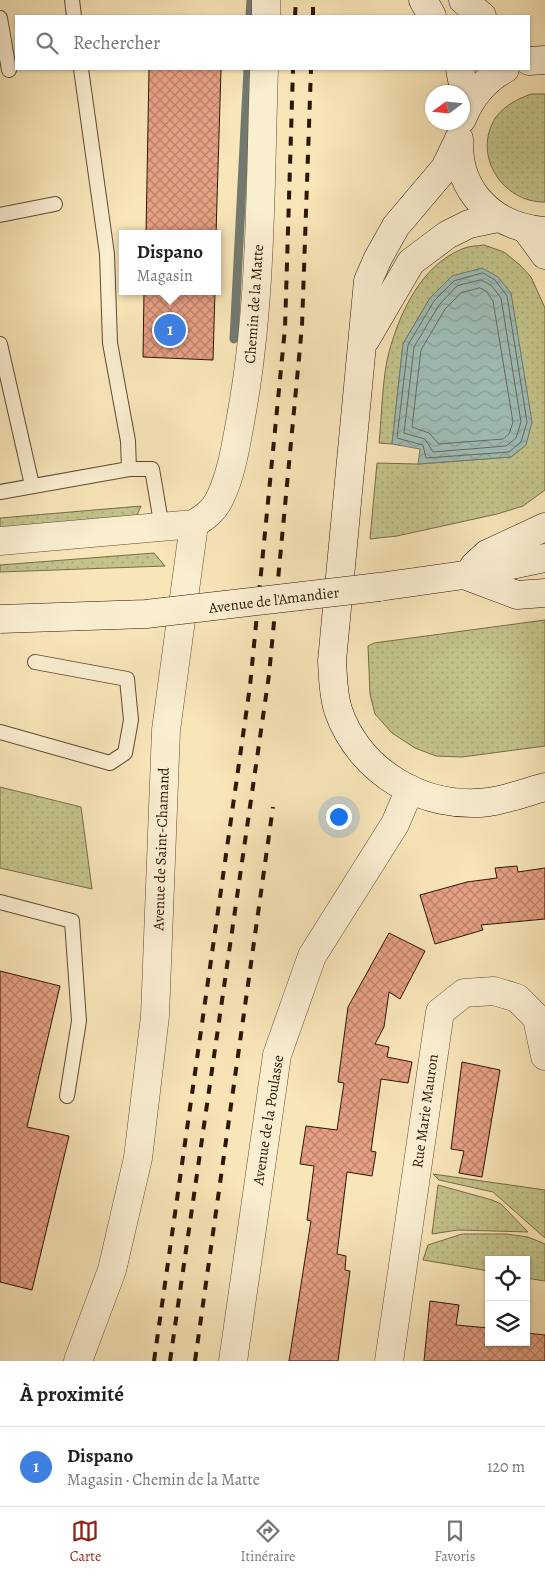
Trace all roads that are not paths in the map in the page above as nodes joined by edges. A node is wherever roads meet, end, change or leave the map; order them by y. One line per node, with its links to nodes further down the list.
1 (72, 0): 5 (lane)
2 (266, 0): 6 (street)
3 (423, 0): 7 (street)
4 (464, 0): 8 (street)
5 (74, 15)
6 (266, 15)
7 (431, 15)
8 (481, 15)
9 (0, 18): 10 (lane)
10 (9, 70)
11 (82, 70): 26 (lane)
12 (264, 70): 29 (street, Chemin de la Matte)
13 (460, 70): 15 (street)
14 (504, 70): 16 (street)
15 (461, 85)
16 (470, 107)
17 (459, 130): 25 (street)
18 (462, 130): 21 (street)
19 (55, 204): 20 (lane)
20 (0, 215)
21 (498, 218): 22 (street); 25 (street)
22 (535, 230): 23 (street)
23 (545, 254)
24 (0, 344): 27 (lane)
25 (362, 347): 40 (street)
26 (129, 469): 27 (lane); 31 (lane)
27 (32, 485): 28 (lane)
28 (0, 492)
29 (194, 524): 31 (street); 44 (street, Avenue de Saint-Chamand)
30 (545, 527): 34 (street)
31 (162, 528): 32 (street)
32 (0, 541)
33 (545, 558): 34 (street, Avenue de l'Amandier)
34 (464, 575): 35 (street); 36 (street, Avenue de l'Amandier, bridge)
35 (545, 593)
36 (0, 619)
37 (35, 662): 38 (lane)
38 (0, 732)
39 (545, 787): 40 (street)
40 (410, 789): 45 (street, Avenue de la Poulasse)
41 (0, 902): 43 (lane)
42 (545, 1056): 46 (street, Rue Marie Mauron)
43 (67, 1096)
44 (78, 1361)
45 (232, 1361)
46 (389, 1361)

